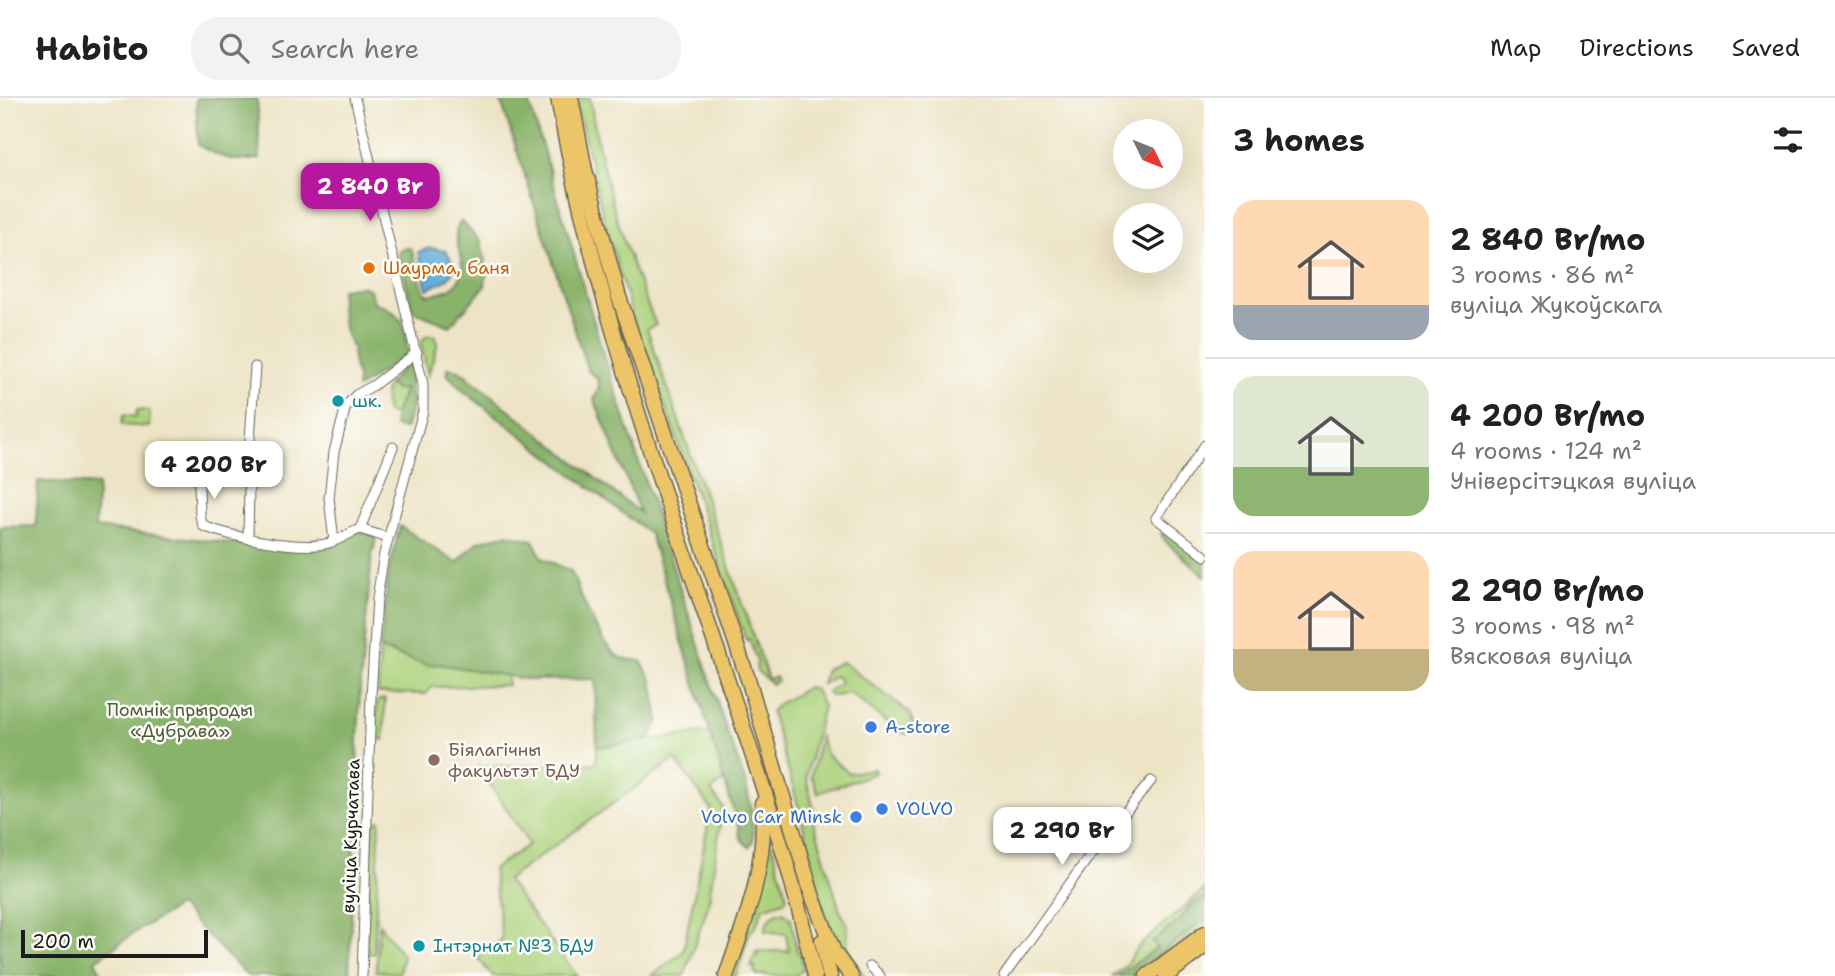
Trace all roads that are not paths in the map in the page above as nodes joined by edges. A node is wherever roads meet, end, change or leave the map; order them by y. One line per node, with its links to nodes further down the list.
1 (355, 98): 4 (street, вуліца Курчатава)
2 (558, 98): 14 (highway)
3 (572, 98): 16 (highway)
4 (417, 352): 11 (street, вуліца Курчатава); 12 (street)
5 (255, 367): 10 (street)
6 (1205, 444): 13 (street)
7 (393, 447): 9 (street)
8 (198, 451): 10 (street)
9 (360, 529): 11 (street); 12 (street)
10 (248, 536): 12 (street)
11 (388, 538): 21 (street, вуліца Курчатава)
12 (334, 541)
13 (1205, 556)
14 (760, 780): 22 (highway); 23 (highway)
15 (1151, 781): 27 (street)
16 (812, 895): 24 (highway); 25 (highway)
17 (1205, 933): 28 (highway)
18 (1205, 946): 29 (highway)
19 (1205, 953): 30 (highway)
20 (870, 967): 26 (street)
21 (362, 976)
22 (726, 976)
23 (815, 976)
24 (830, 976)
25 (851, 976)
26 (880, 976)
27 (1004, 976)
28 (1147, 976)
29 (1167, 976)
30 (1183, 976)

